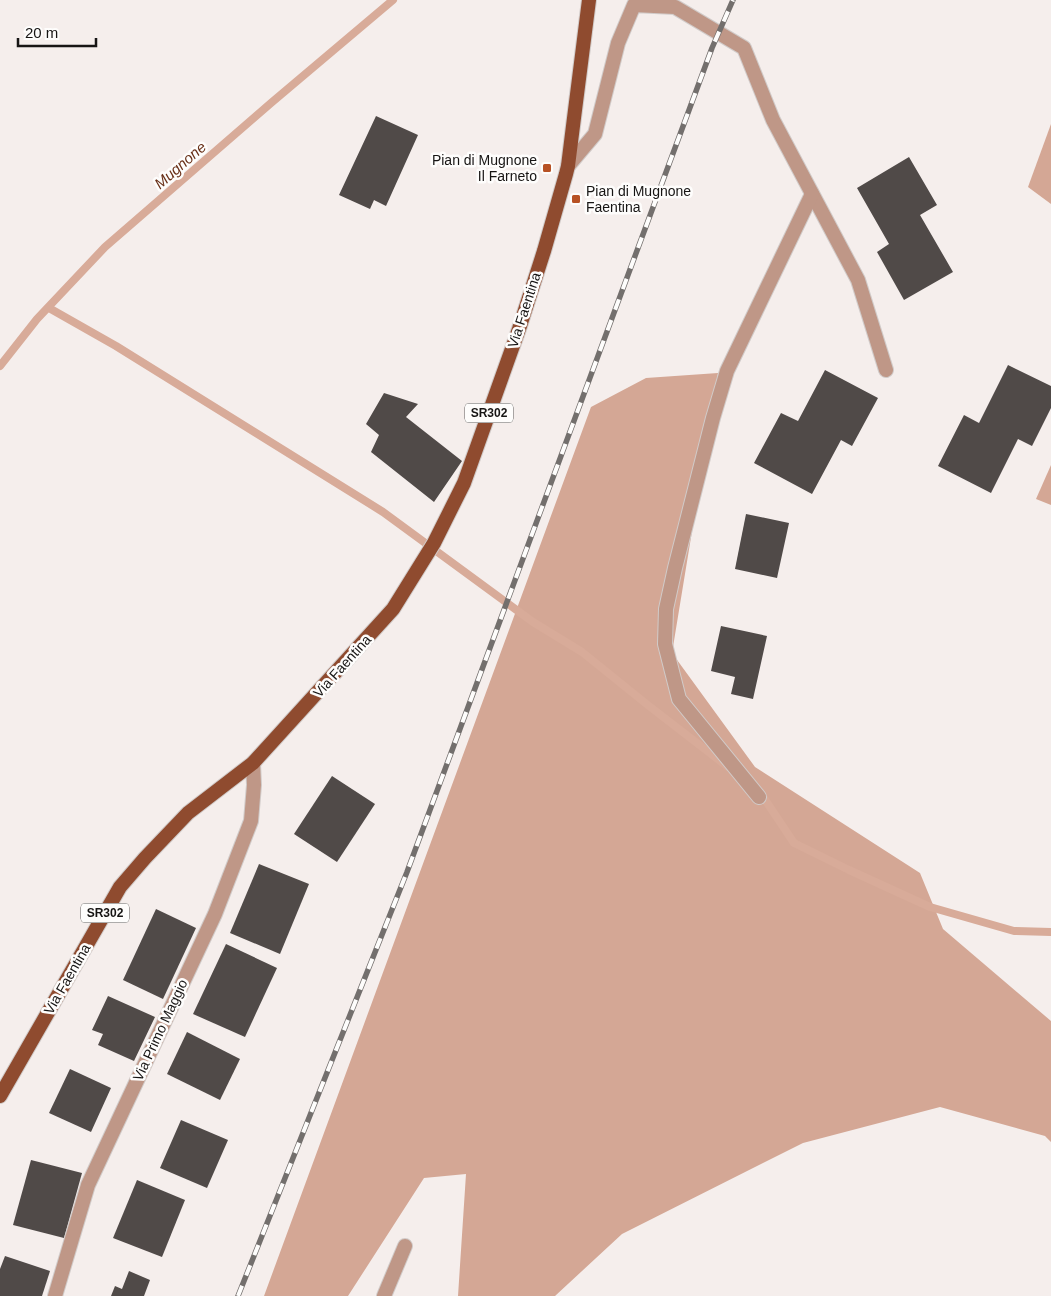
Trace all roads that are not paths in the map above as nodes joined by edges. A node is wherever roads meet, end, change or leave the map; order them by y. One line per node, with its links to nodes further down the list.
1 (589, 0): 2 (main road, Via Faentina / SR302)
2 (568, 166): 3 (street, Via Faentina); 5 (main road, Via Faentina / SR302)
3 (812, 194): 4 (street, Via Faentina); 6 (street)
4 (886, 370)
5 (252, 763): 7 (main road, Via Faentina / SR302); 9 (street, Via Primo Maggio)
6 (759, 797)
7 (0, 1096)
8 (405, 1246): 10 (street)
9 (55, 1296)
10 (384, 1296)

